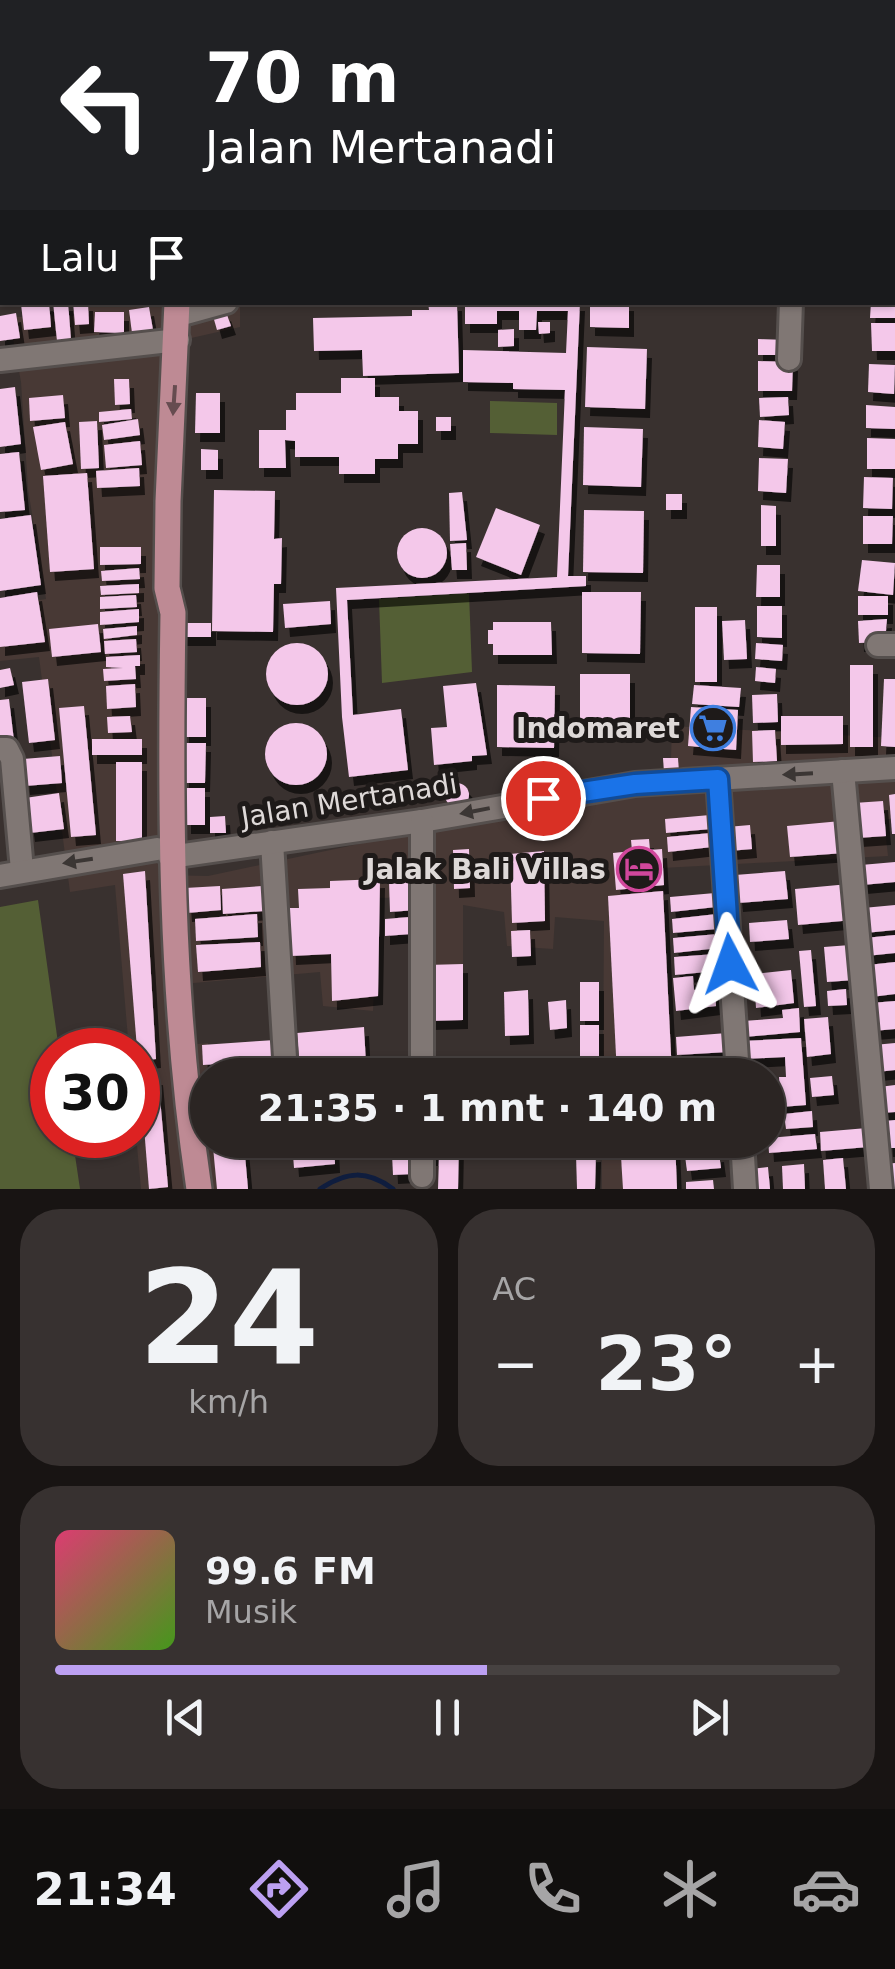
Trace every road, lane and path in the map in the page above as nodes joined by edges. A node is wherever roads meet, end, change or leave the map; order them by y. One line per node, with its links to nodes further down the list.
1 (218, 305): 3 (street)
2 (792, 305): 4 (street)
3 (178, 319): 5 (street); 12 (main road, one-way to 12)
4 (789, 358)
5 (0, 360)
6 (0, 749): 13 (street)
7 (895, 768): 8 (street, Jalan Mertanadi)
8 (844, 771): 9 (street, Jalan Mertanadi, one-way to 9); 23 (street)
9 (718, 779): 10 (street, Jalan Mertanadi, one-way to 10); 16 (street)
10 (422, 822): 11 (street, Jalan Mertanadi); 15 (street)
11 (272, 842): 12 (street, Jalan Mertanadi); 14 (street)
12 (164, 853): 13 (street, Jalan Mertanadi, one-way to 13); 20 (main road); 21 (main road)
13 (11, 873)
14 (285, 1058)
15 (422, 1058)
16 (737, 1058)
17 (422, 1158): 19 (street)
18 (743, 1158): 22 (street)
19 (422, 1176)
20 (188, 1189)
21 (199, 1189)
22 (746, 1189)
23 (881, 1189)

